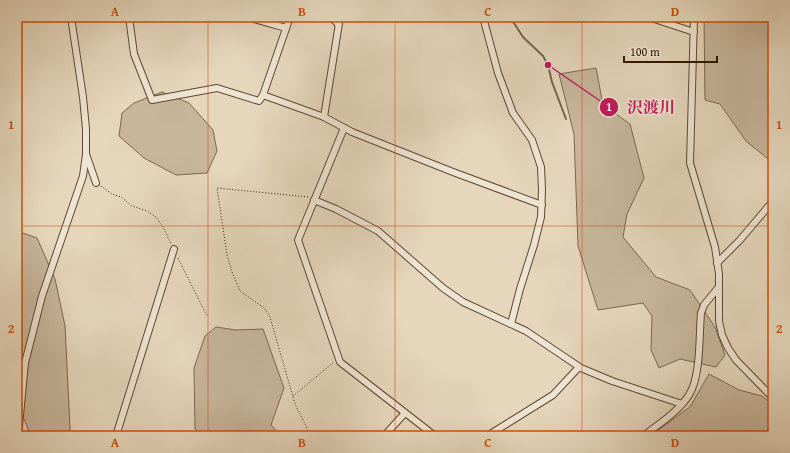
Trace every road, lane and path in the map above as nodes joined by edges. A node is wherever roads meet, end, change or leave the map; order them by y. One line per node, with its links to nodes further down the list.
1 (71, 17): 16 (street)
2 (129, 17): 13 (street)
3 (247, 17): 11 (street)
4 (290, 17): 11 (street)
5 (331, 17): 10 (street)
6 (340, 17): 10 (street)
7 (483, 17): 20 (street)
8 (648, 17): 12 (street)
9 (694, 17): 12 (street)
10 (338, 24): 14 (street)
11 (286, 28): 13 (street)
12 (694, 32): 22 (street)
13 (263, 95): 14 (street)
14 (324, 117): 15 (street)
15 (344, 128): 18 (street); 20 (street)
16 (86, 154): 17 (street); 31 (street)
17 (96, 183): 21 (path)
18 (314, 200): 25 (street); 26 (street); 29 (path)
19 (773, 201): 22 (street)
20 (542, 205): 25 (street)
21 (174, 249): 24 (path); 35 (street)
22 (717, 263): 23 (street)
23 (718, 288): 30 (street); 32 (street)
24 (207, 316)
25 (511, 324): 27 (street)
26 (339, 357): 29 (path); 33 (street)
27 (578, 367): 32 (street); 39 (street)
28 (17, 390): 31 (street)
29 (293, 396): 36 (path)
30 (773, 398)
31 (21, 401): 34 (street)
32 (682, 404): 40 (street)
33 (405, 413): 37 (street); 38 (street)
34 (18, 436)
35 (116, 436)
36 (311, 436)
37 (384, 436)
38 (435, 436)
39 (487, 436)
40 (643, 436)

